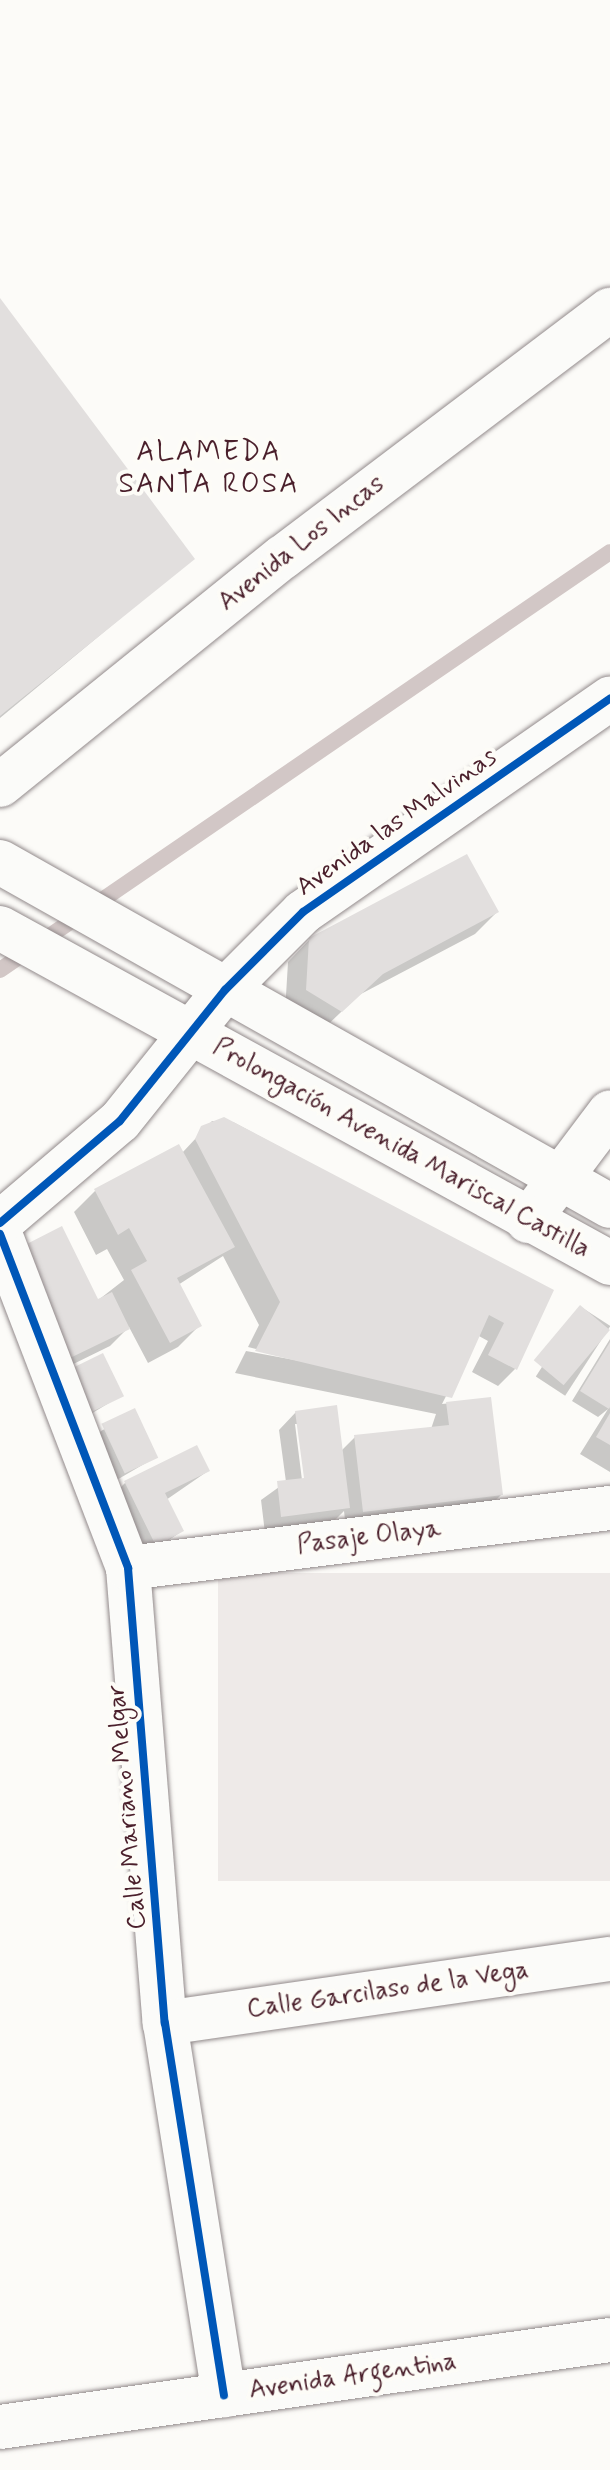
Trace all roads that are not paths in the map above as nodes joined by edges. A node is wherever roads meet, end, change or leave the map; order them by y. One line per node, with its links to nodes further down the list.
1 (610, 310): 3 (street, Avenida Los Incas)
2 (610, 699): 6 (street, Avenida las Malvinas)
3 (0, 785)
4 (0, 862): 6 (street, Prolongación Avenida Mariscal Castilla)
5 (9, 934): 7 (street, Prolongación Avenida Mariscal Castilla)
6 (225, 990): 7 (street, Avenida las Malvinas); 9 (street, Prolongación Avenida Mariscal Castilla)
7 (192, 1034): 11 (street, Prolongación Avenida Mariscal Castilla); 12 (street, Avenida las Malvinas)
8 (610, 1112): 9 (street)
9 (554, 1179): 10 (street, Prolongación Avenida Mariscal Castilla); 11 (street)
10 (610, 1206)
11 (528, 1221): 14 (street, Prolongación Avenida Mariscal Castilla)
12 (0, 1223)
13 (0, 1234): 16 (street, Calle Mariano Melgar)
14 (610, 1263)
15 (610, 1508): 16 (street, Pasaje Olaya)
16 (128, 1568): 18 (street, Calle Mariano Melgar)
17 (610, 1959): 18 (street, Calle Garcilaso de la Vega)
18 (165, 2023): 20 (street, Calle Mariano Melgar)
19 (610, 2340): 20 (street, Avenida Argentina)
20 (224, 2395): 21 (street, Avenida Argentina)
21 (0, 2427)

